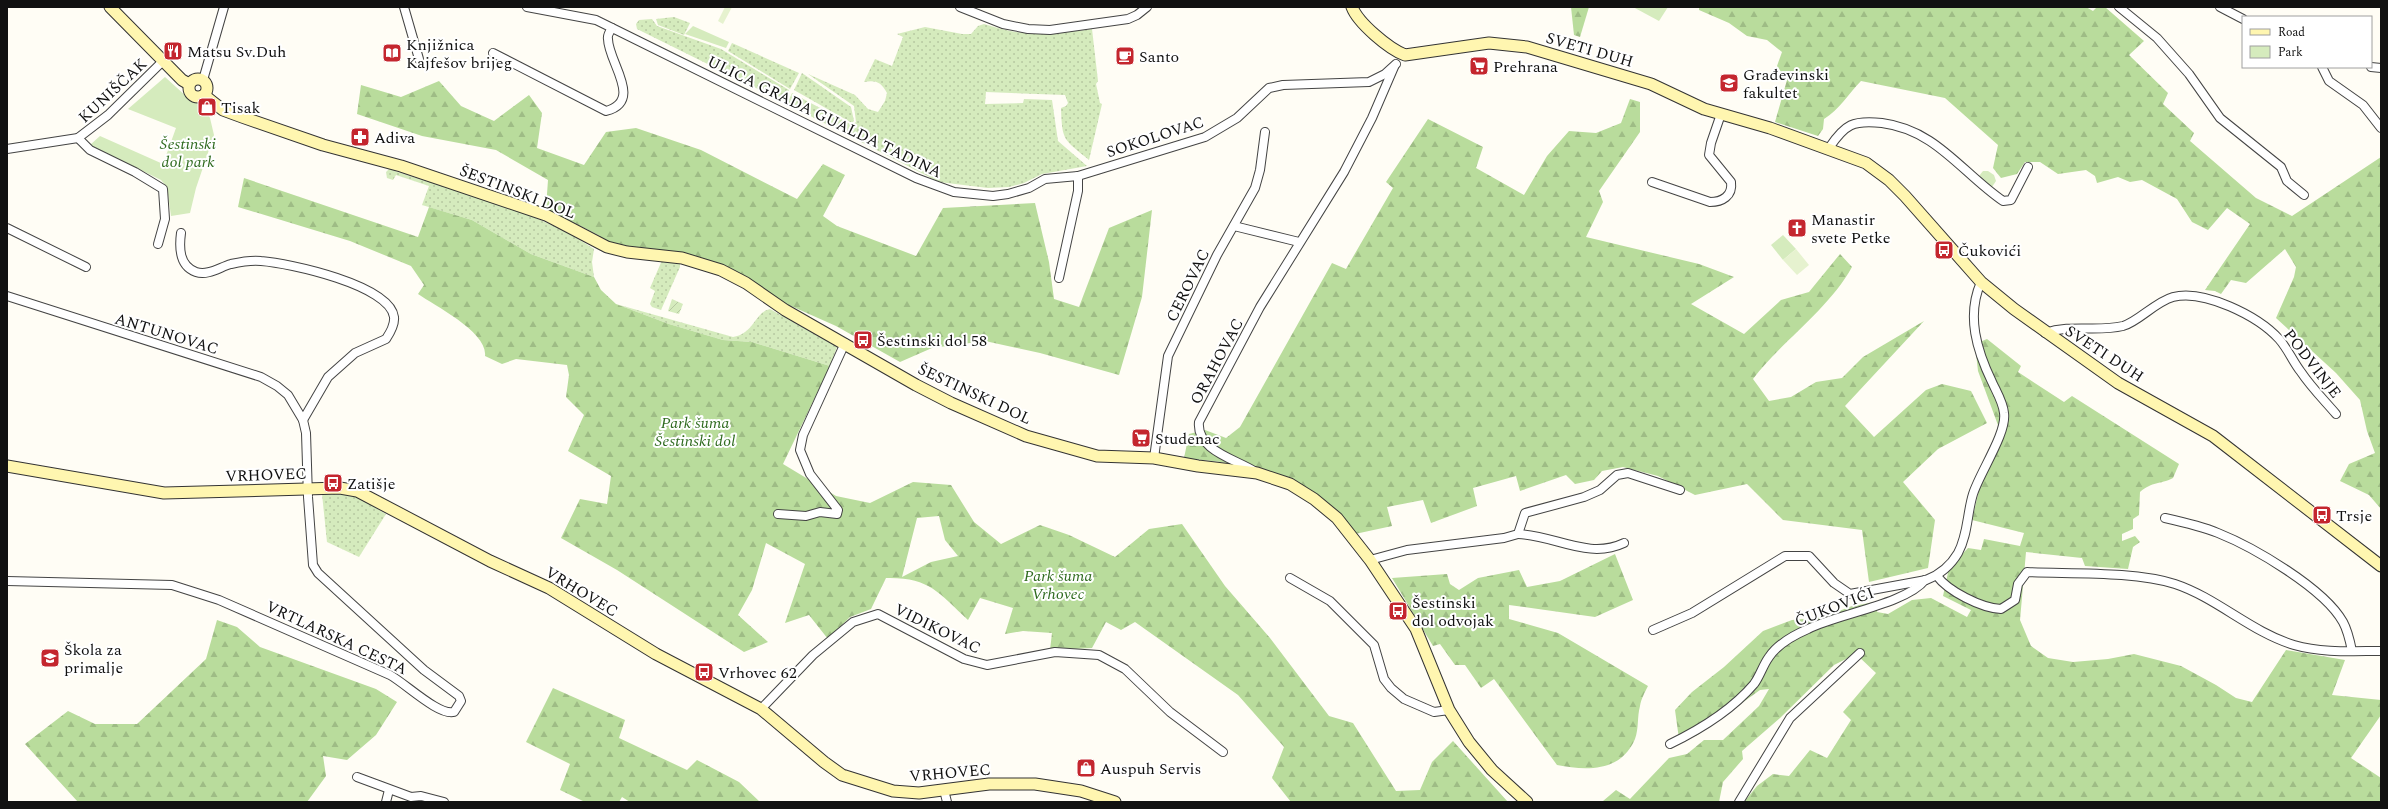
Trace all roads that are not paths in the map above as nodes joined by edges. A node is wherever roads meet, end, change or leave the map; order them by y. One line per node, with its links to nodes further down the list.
1 (110, 7): 15 (street)
2 (224, 7): 17 (street)
3 (404, 7): 13 (street)
4 (527, 7): 11 (street, ULICA GRADA GUALDA TADINA)
5 (960, 7): 6 (street)
6 (1147, 7)
7 (1352, 7): 14 (street)
8 (2119, 7): 29 (street)
9 (2220, 7): 10 (street)
10 (2242, 18)
11 (612, 28): 12 (street); 27 (street, ULICA GRADA GUALDA TADINA)
12 (494, 53)
13 (419, 59)
14 (1398, 59): 20 (street, SVETI DUH); 27 (street, SOKOLOVAC); 33 (street, ORAHOVAC)
15 (163, 61): 18 (street); 23 (street, KUNIŠČAK)
16 (2322, 68): 21 (street)
17 (203, 80): 18 (street); 19 (street)
18 (189, 84): 19 (street)
19 (204, 94): 40 (street, ŠESTINSKI DOL)
20 (1721, 114): 25 (street, SVETI DUH); 28 (street)
21 (2381, 128)
22 (1265, 132): 30 (street, CEROVAC)
23 (78, 138): 24 (street, KUNIŠČAK); 34 (street, KUNIŠČAK)
24 (9, 146)
25 (1829, 148): 26 (street); 37 (street, SVETI DUH)
26 (2028, 167)
27 (1078, 176): 36 (street)
28 (1652, 182)
29 (2304, 194)
30 (1234, 226): 33 (street); 43 (street, CEROVAC)
31 (7, 228): 35 (street)
32 (181, 233): 42 (street)
33 (1299, 242): 45 (street, ORAHOVAC)
34 (158, 244)
35 (86, 267)
36 (1059, 278)
37 (1981, 282): 39 (street, SVETI DUH); 54 (street, ČUKOVIĆI)
38 (7, 296): 42 (street, ANTUNOVAC)
39 (2045, 333): 41 (street, PODVINJE); 53 (street, SVETI DUH)
40 (846, 343): 43 (street, ŠESTINSKI DOL); 48 (street)
41 (2336, 414)
42 (303, 420): 46 (street)
43 (1154, 458): 45 (street, ŠESTINSKI DOL)
44 (7, 466): 46 (street, VRHOVEC)
45 (1257, 473): 52 (street, ŠESTINSKI DOL)
46 (307, 489): 57 (street, VRTLARSKA CESTA); 62 (street, VRHOVEC)
47 (1680, 490): 50 (street)
48 (778, 514)
49 (2165, 518): 59 (street)
50 (1518, 534): 51 (street); 52 (street)
51 (1624, 543)
52 (1370, 560): 63 (street, ŠESTINSKI DOL)
53 (2381, 566)
54 (1937, 576): 56 (street, ČUKOVIĆI); 59 (street)
55 (1290, 578): 63 (street)
56 (1926, 580): 58 (street, ČUKOVIĆI); 64 (street, ČUKOVIĆI)
57 (7, 581)
58 (1653, 630)
59 (2352, 651): 60 (street)
60 (2381, 651)
61 (1860, 653): 74 (street)
62 (761, 710): 65 (street, VIDIKOVAC); 68 (street, VRHOVEC)
63 (1449, 710): 73 (street, ŠESTINSKI DOL)
64 (1670, 744)
65 (1223, 752)
66 (357, 777): 67 (street)
67 (389, 790): 69 (street); 70 (street)
68 (944, 790): 71 (street); 72 (street, VRHOVEC)
69 (386, 802)
70 (444, 802)
71 (947, 802)
72 (1115, 802)
73 (1527, 802)
74 (1739, 802)

